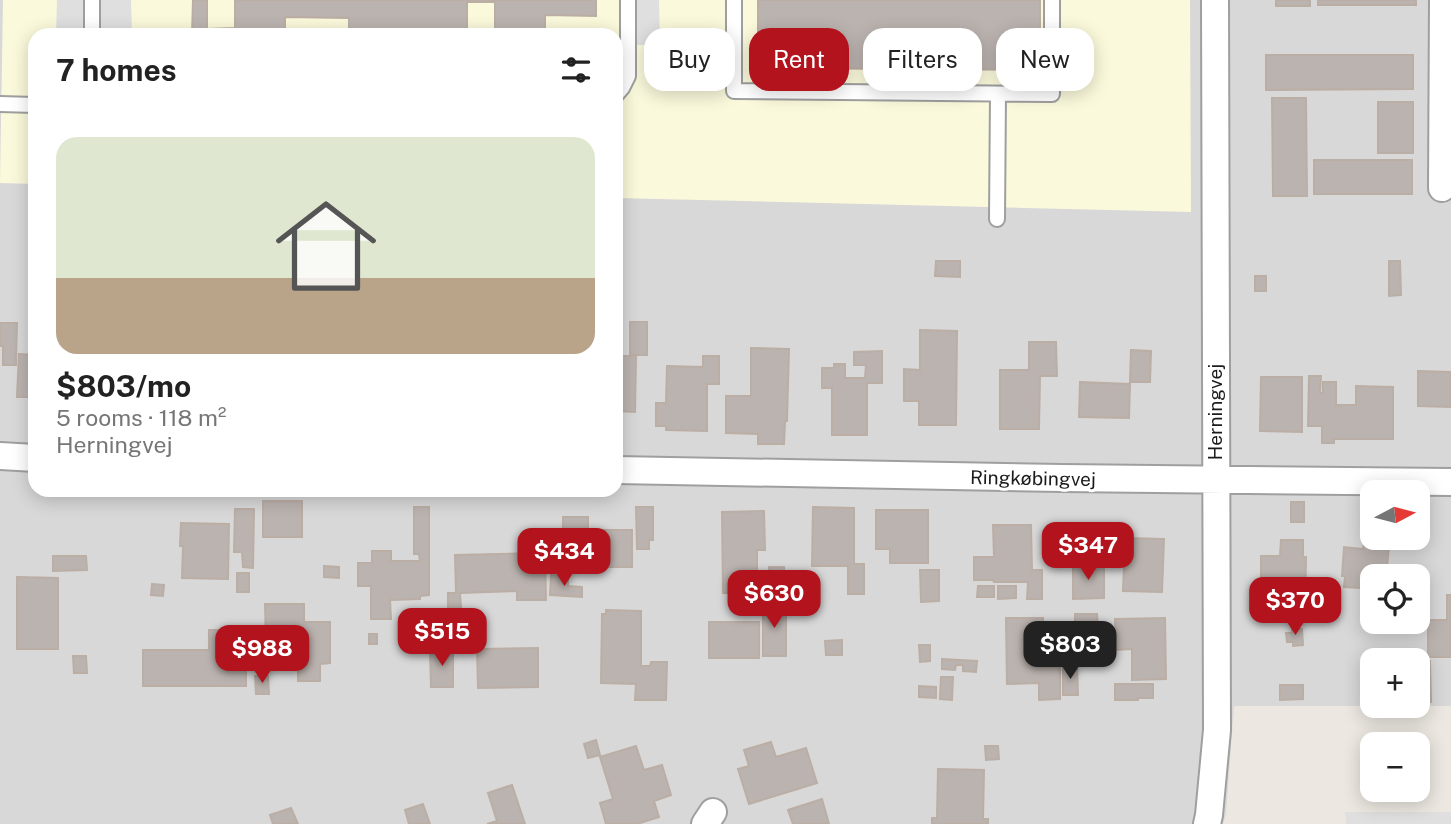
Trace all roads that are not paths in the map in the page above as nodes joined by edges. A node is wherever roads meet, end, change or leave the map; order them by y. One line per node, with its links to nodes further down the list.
1 (92, 0): 7 (lane)
2 (628, 0): 9 (lane)
3 (734, 0): 10 (lane)
4 (1052, 0): 10 (lane)
5 (1215, 0): 18 (street, Herningvej)
6 (1443, 0): 8 (street)
7 (92, 28)
8 (1447, 33): 13 (street)
9 (623, 84)
10 (998, 93): 14 (lane)
11 (0, 104): 12 (lane)
12 (28, 105)
13 (1442, 188)
14 (997, 219)
15 (0, 456): 16 (street)
16 (28, 458)
17 (623, 470): 18 (street, Ringkøbingvej)
18 (1216, 480): 19 (street, Ringkøbingvej); 20 (street, Herningvej)
19 (1451, 482)
20 (1207, 824)

